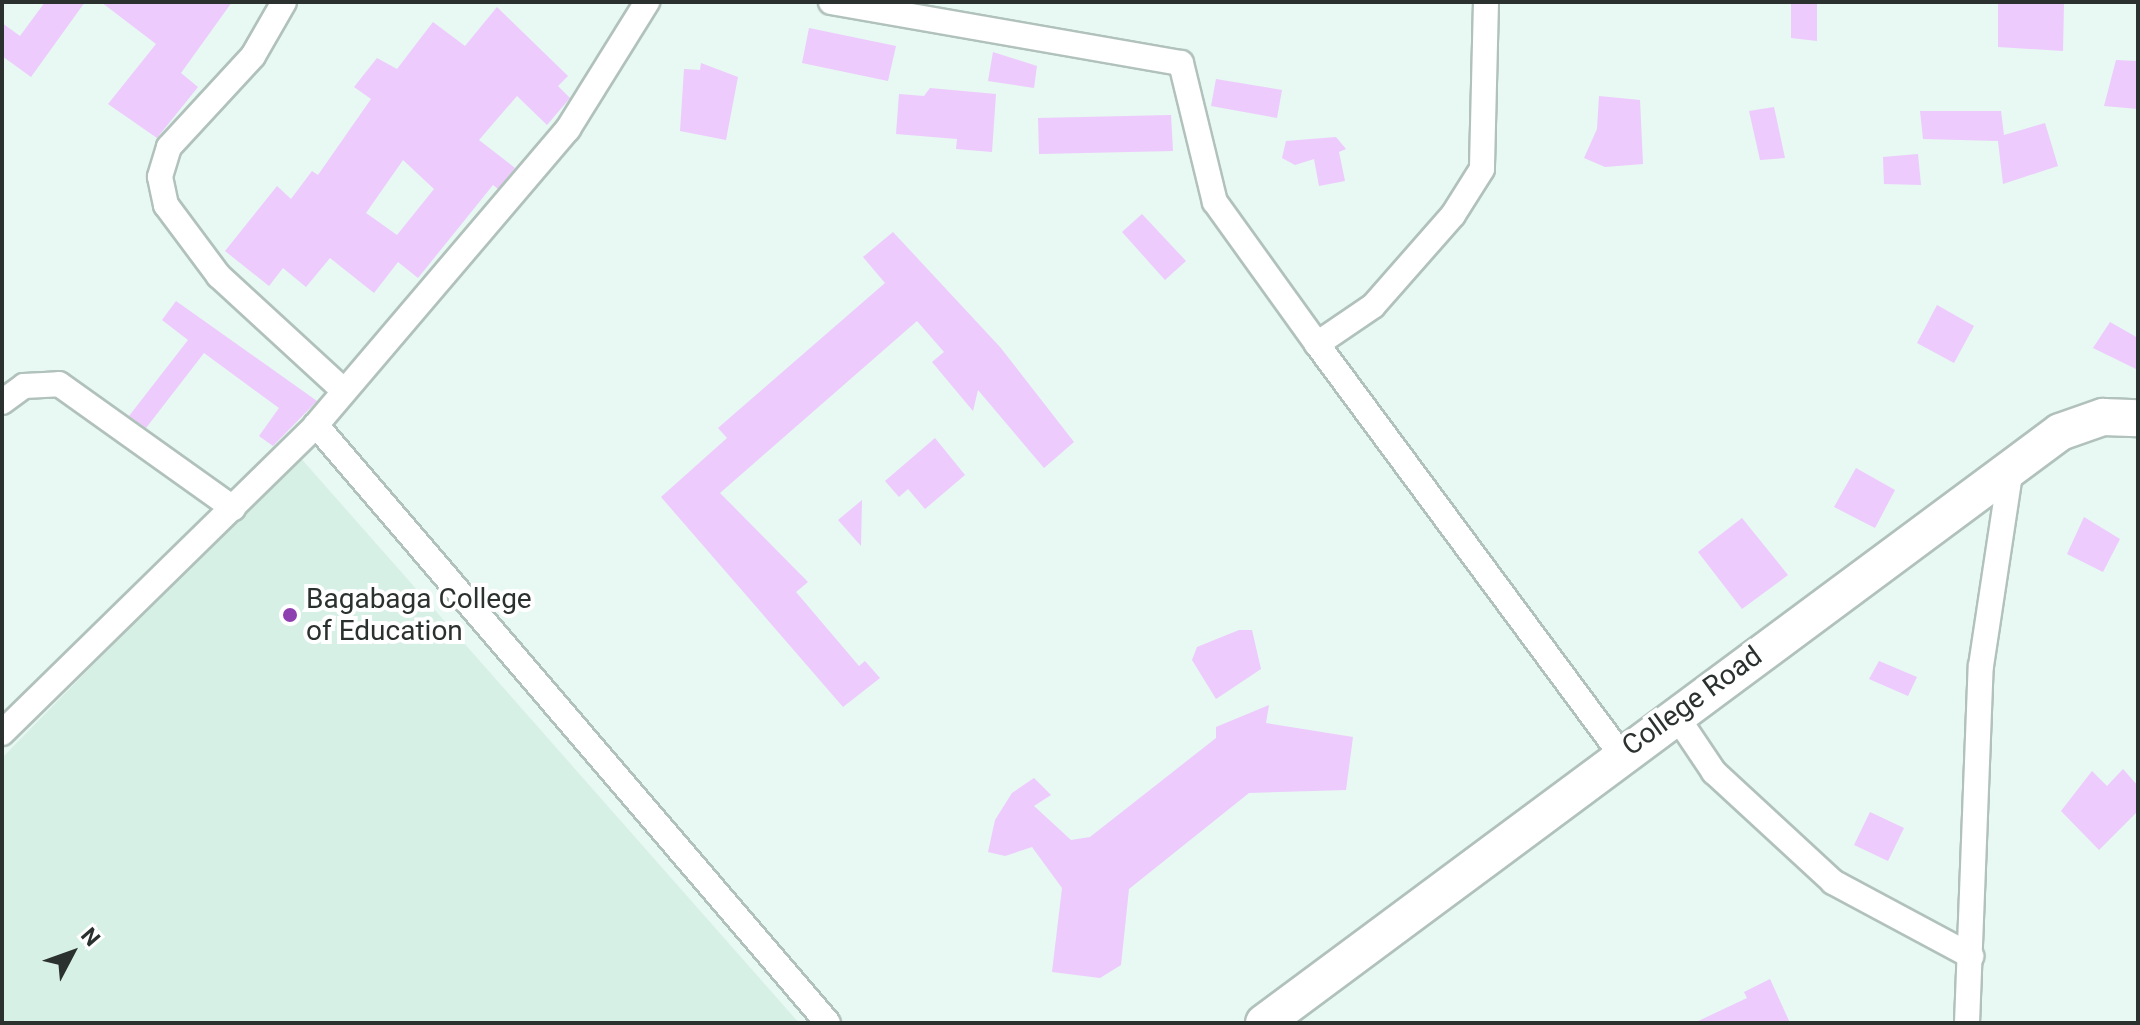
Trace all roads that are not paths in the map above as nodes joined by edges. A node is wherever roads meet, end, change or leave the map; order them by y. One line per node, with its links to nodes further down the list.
1 (284, 2): 6 (street)
2 (647, 2): 6 (street)
3 (831, 2): 5 (street)
4 (1486, 2): 5 (street)
5 (1317, 344): 14 (street)
6 (344, 391): 9 (street)
7 (2, 402): 11 (street)
8 (2138, 418): 10 (street, College Road)
9 (316, 425): 11 (street); 16 (street)
10 (2011, 467): 12 (street, College Road); 15 (street)
11 (233, 508): 13 (street)
12 (1675, 714): 14 (street, College Road); 15 (street)
13 (2, 733)
14 (1620, 753): 17 (street, College Road)
15 (1971, 956): 18 (street)
16 (828, 1023)
17 (1264, 1023)
18 (1967, 1023)

